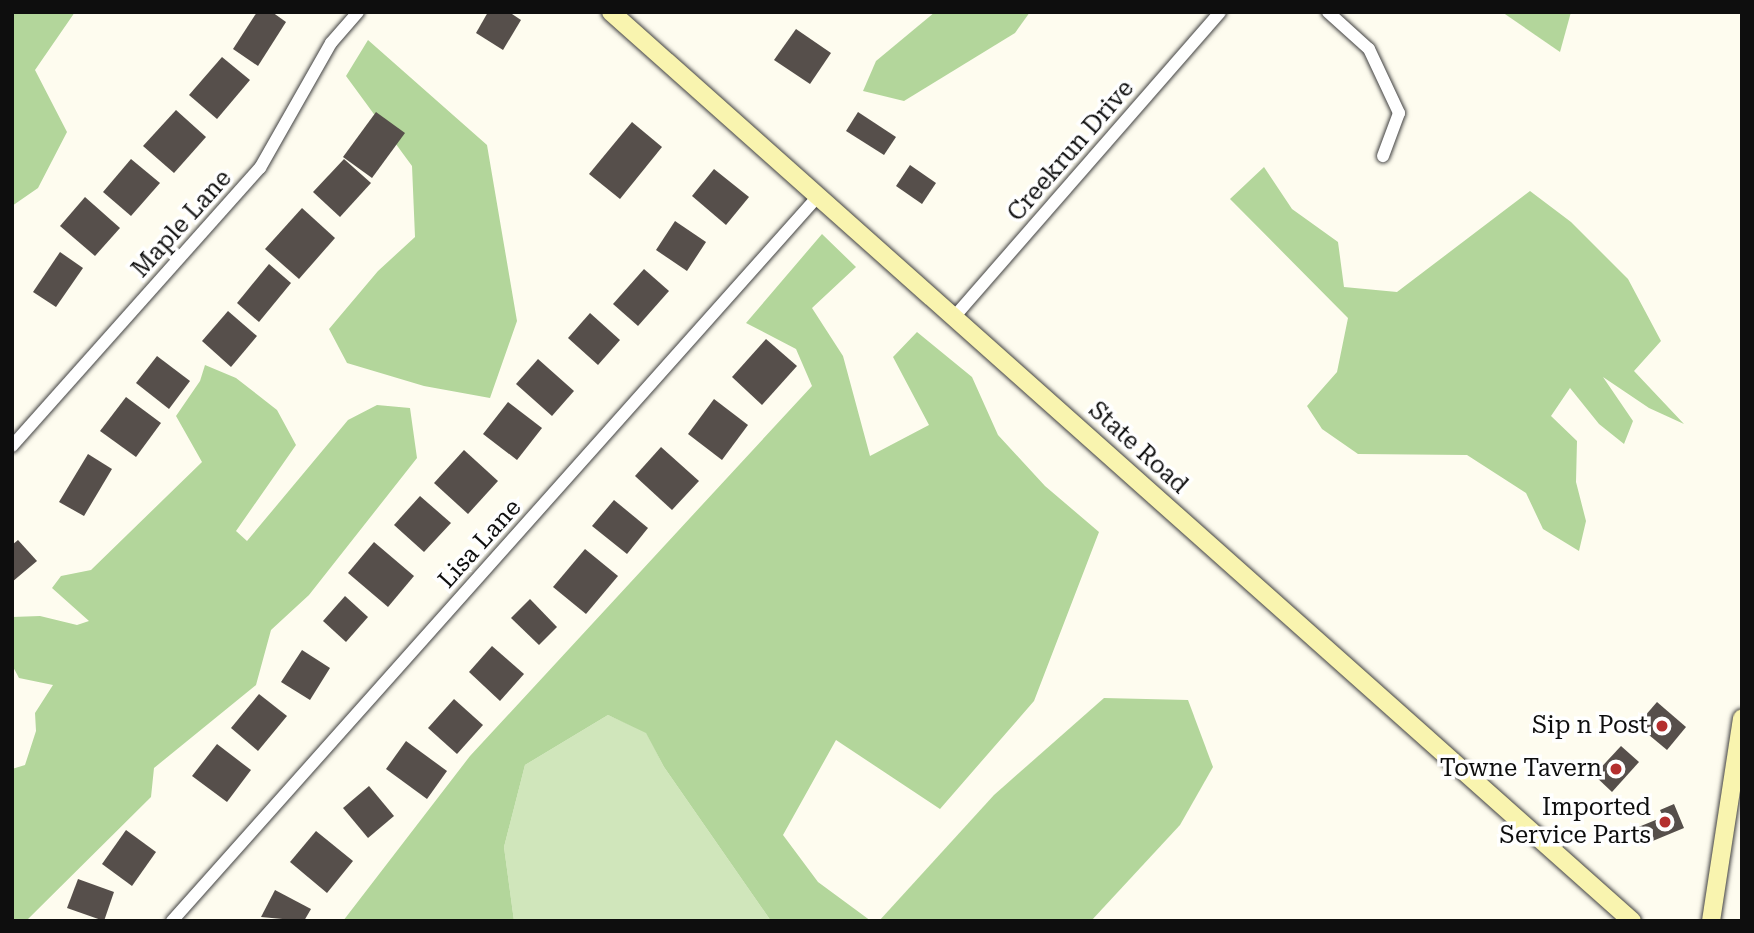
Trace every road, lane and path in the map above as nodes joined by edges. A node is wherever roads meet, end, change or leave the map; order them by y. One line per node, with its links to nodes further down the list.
1 (358, 12): 8 (street, Maple Lane)
2 (611, 12): 6 (main road, State Road)
3 (1220, 12): 7 (street, Creekrun Drive)
4 (1328, 12): 5 (street)
5 (1383, 156)
6 (819, 195): 7 (main road, State Road); 10 (street, Lisa Lane)
7 (954, 316): 11 (main road, State Road)
8 (12, 446)
9 (1742, 718): 12 (main road)
10 (172, 921)
11 (1632, 921)
12 (1711, 921)

